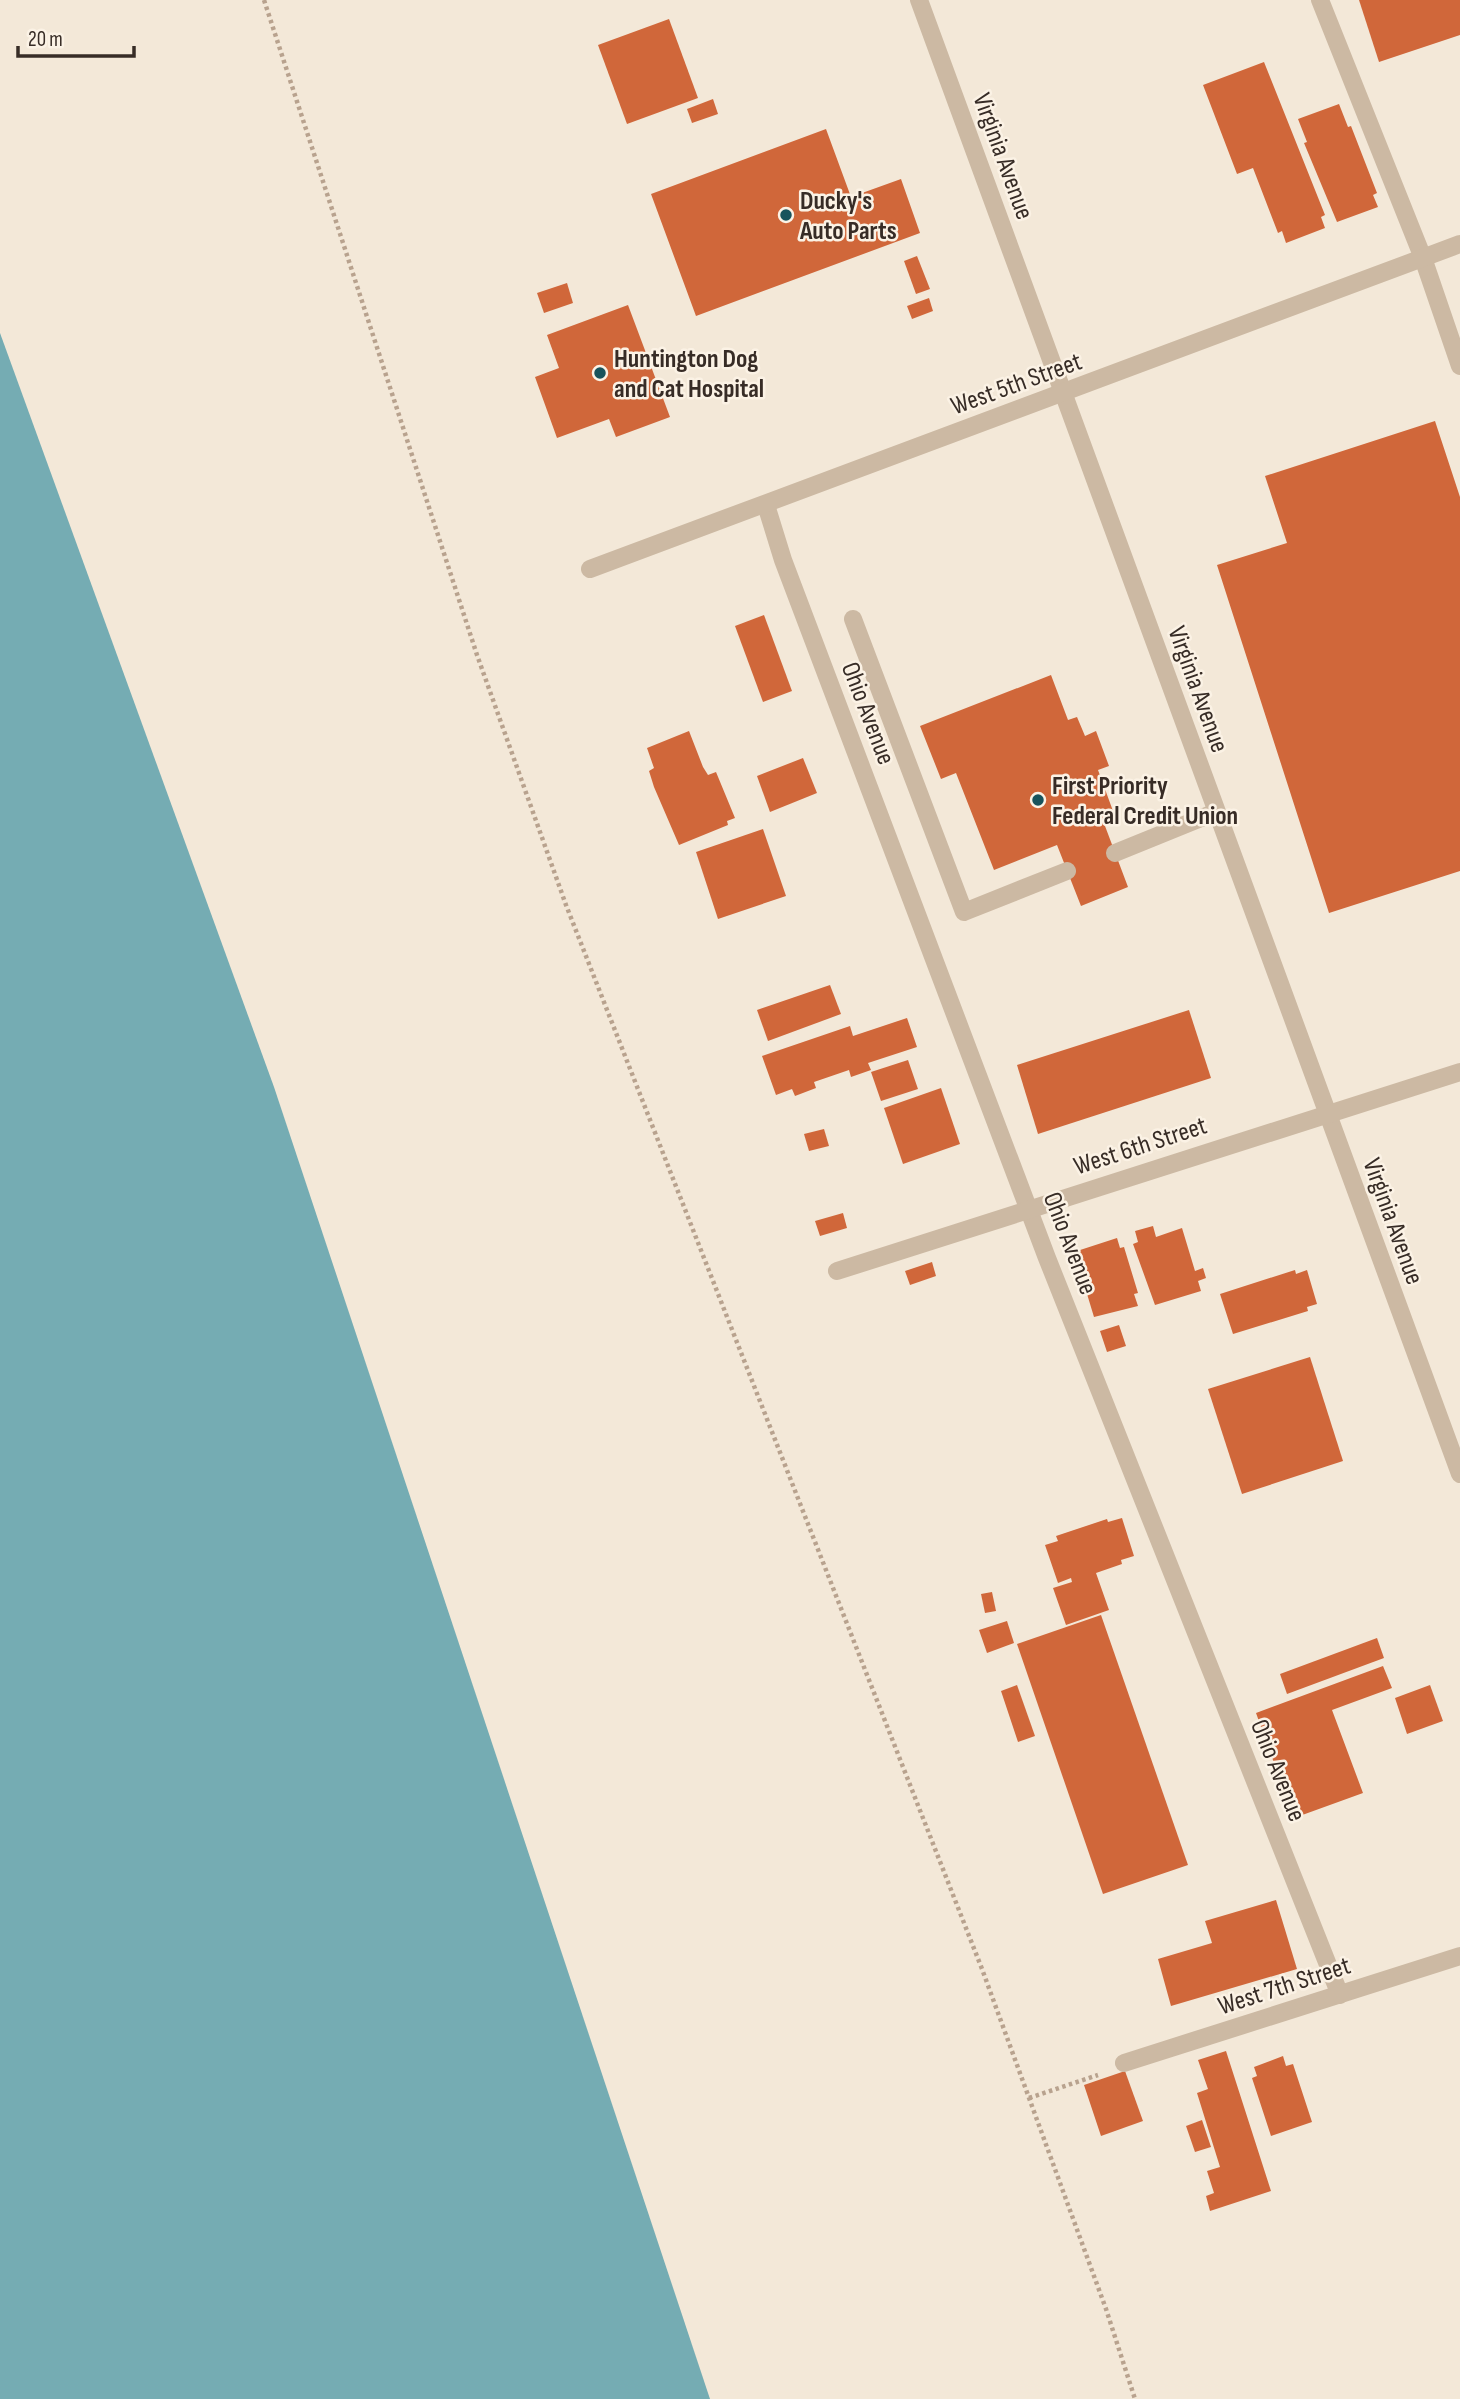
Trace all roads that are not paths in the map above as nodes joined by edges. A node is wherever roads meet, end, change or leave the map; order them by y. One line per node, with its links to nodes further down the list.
1 (919, 0): 6 (street, Virginia Avenue)
2 (1320, 0): 4 (street)
3 (1460, 244): 4 (street, West 5th Street)
4 (1423, 258): 5 (street); 6 (street, West 5th Street)
5 (1460, 366)
6 (1063, 393): 7 (street, West 5th Street); 10 (street, Virginia Avenue)
7 (766, 505): 8 (street, West 5th Street); 15 (street, Ohio Avenue)
8 (590, 569)
9 (853, 620): 12 (street)
10 (1216, 812): 11 (street); 14 (street, Virginia Avenue)
11 (1115, 853)
12 (1067, 871)
13 (1460, 1072): 14 (street, West 6th Street)
14 (1326, 1113): 15 (street, West 6th Street); 17 (street, Virginia Avenue)
15 (1029, 1208): 16 (street, West 6th Street); 19 (street, Ohio Avenue)
16 (837, 1271)
17 (1460, 1474)
18 (1460, 1956): 19 (street, West 7th Street)
19 (1340, 1995): 20 (street, West 7th Street)
20 (1124, 2063)

